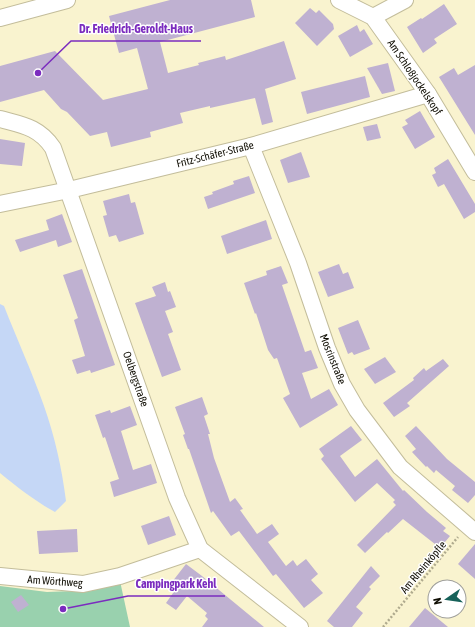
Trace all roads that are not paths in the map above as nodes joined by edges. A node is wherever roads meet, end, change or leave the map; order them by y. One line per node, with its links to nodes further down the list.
1 (67, 0): 5 (street)
2 (339, 0): 4 (street, Am Schloßjockelskopf)
3 (405, 0): 4 (street)
4 (373, 17): 6 (street, Am Schloßjockelskopf)
5 (0, 18)
6 (428, 94): 8 (street, Fritz-Schäfer-Straße); 9 (street, Am Schloßjockelskopf)
7 (0, 120): 10 (street, Oelbergstraße)
8 (252, 146): 10 (street, Fritz-Schäfer-Straße); 12 (street, Mosrinstraße)
9 (472, 161)
10 (69, 190): 11 (street, Fritz-Schäfer-Straße); 13 (street, Oelbergstraße)
11 (0, 204)
12 (471, 529)
13 (200, 549): 14 (street, Am Wörthweg); 15 (street, Oelbergstraße)
14 (0, 576)
15 (300, 627)

